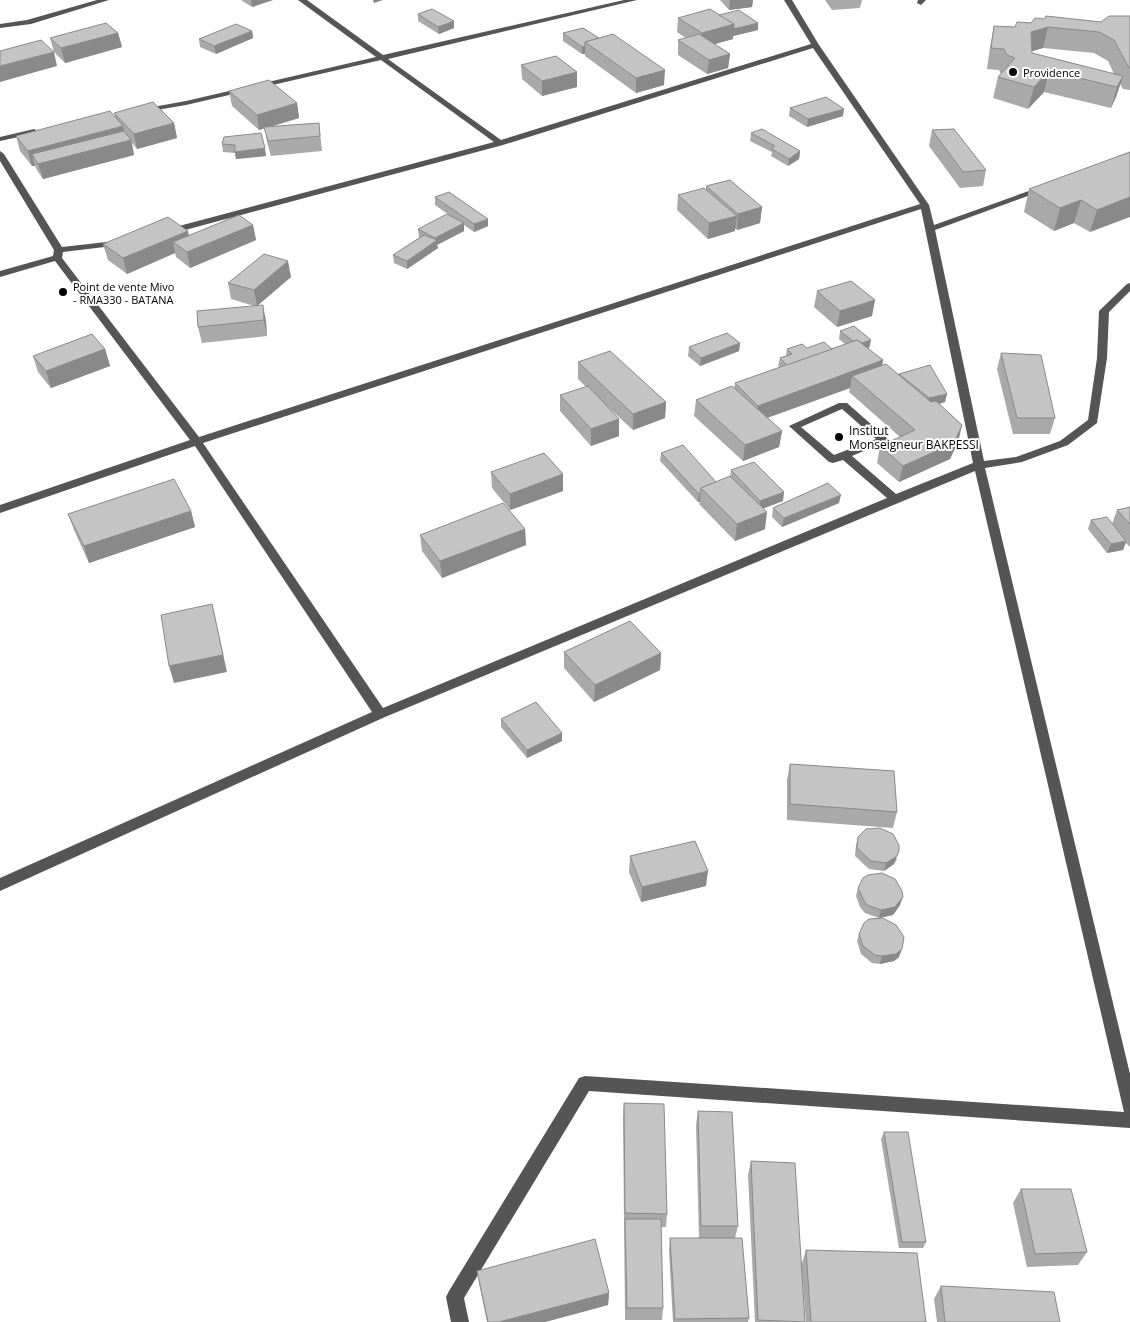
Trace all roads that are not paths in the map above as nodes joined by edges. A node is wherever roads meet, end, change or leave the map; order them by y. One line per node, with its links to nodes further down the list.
1 (105, 0): 5 (street)
2 (302, 0): 7 (street)
3 (631, 0): 7 (street)
4 (788, 0): 6 (street)
5 (0, 26)
6 (815, 45): 11 (street); 14 (street)
7 (380, 58): 8 (street); 11 (street)
8 (128, 113)
9 (43, 130): 10 (street)
10 (0, 139)
11 (500, 143): 16 (street)
12 (0, 154): 18 (street)
13 (1048, 187): 15 (street)
14 (925, 205): 15 (street); 21 (street)
15 (930, 229): 23 (street)
16 (162, 234)
17 (134, 240): 18 (street)
18 (58, 254): 19 (street); 21 (street)
19 (0, 274)
20 (1130, 286): 23 (street)
21 (197, 441): 25 (street); 26 (street)
22 (844, 455): 22 (street); 24 (street)
23 (980, 465): 24 (street); 28 (street)
24 (895, 499): 26 (street)
25 (0, 509)
26 (380, 714): 27 (street)
27 (0, 884)
28 (1130, 1108)
29 (1130, 1120): 30 (street)
30 (460, 1322)

